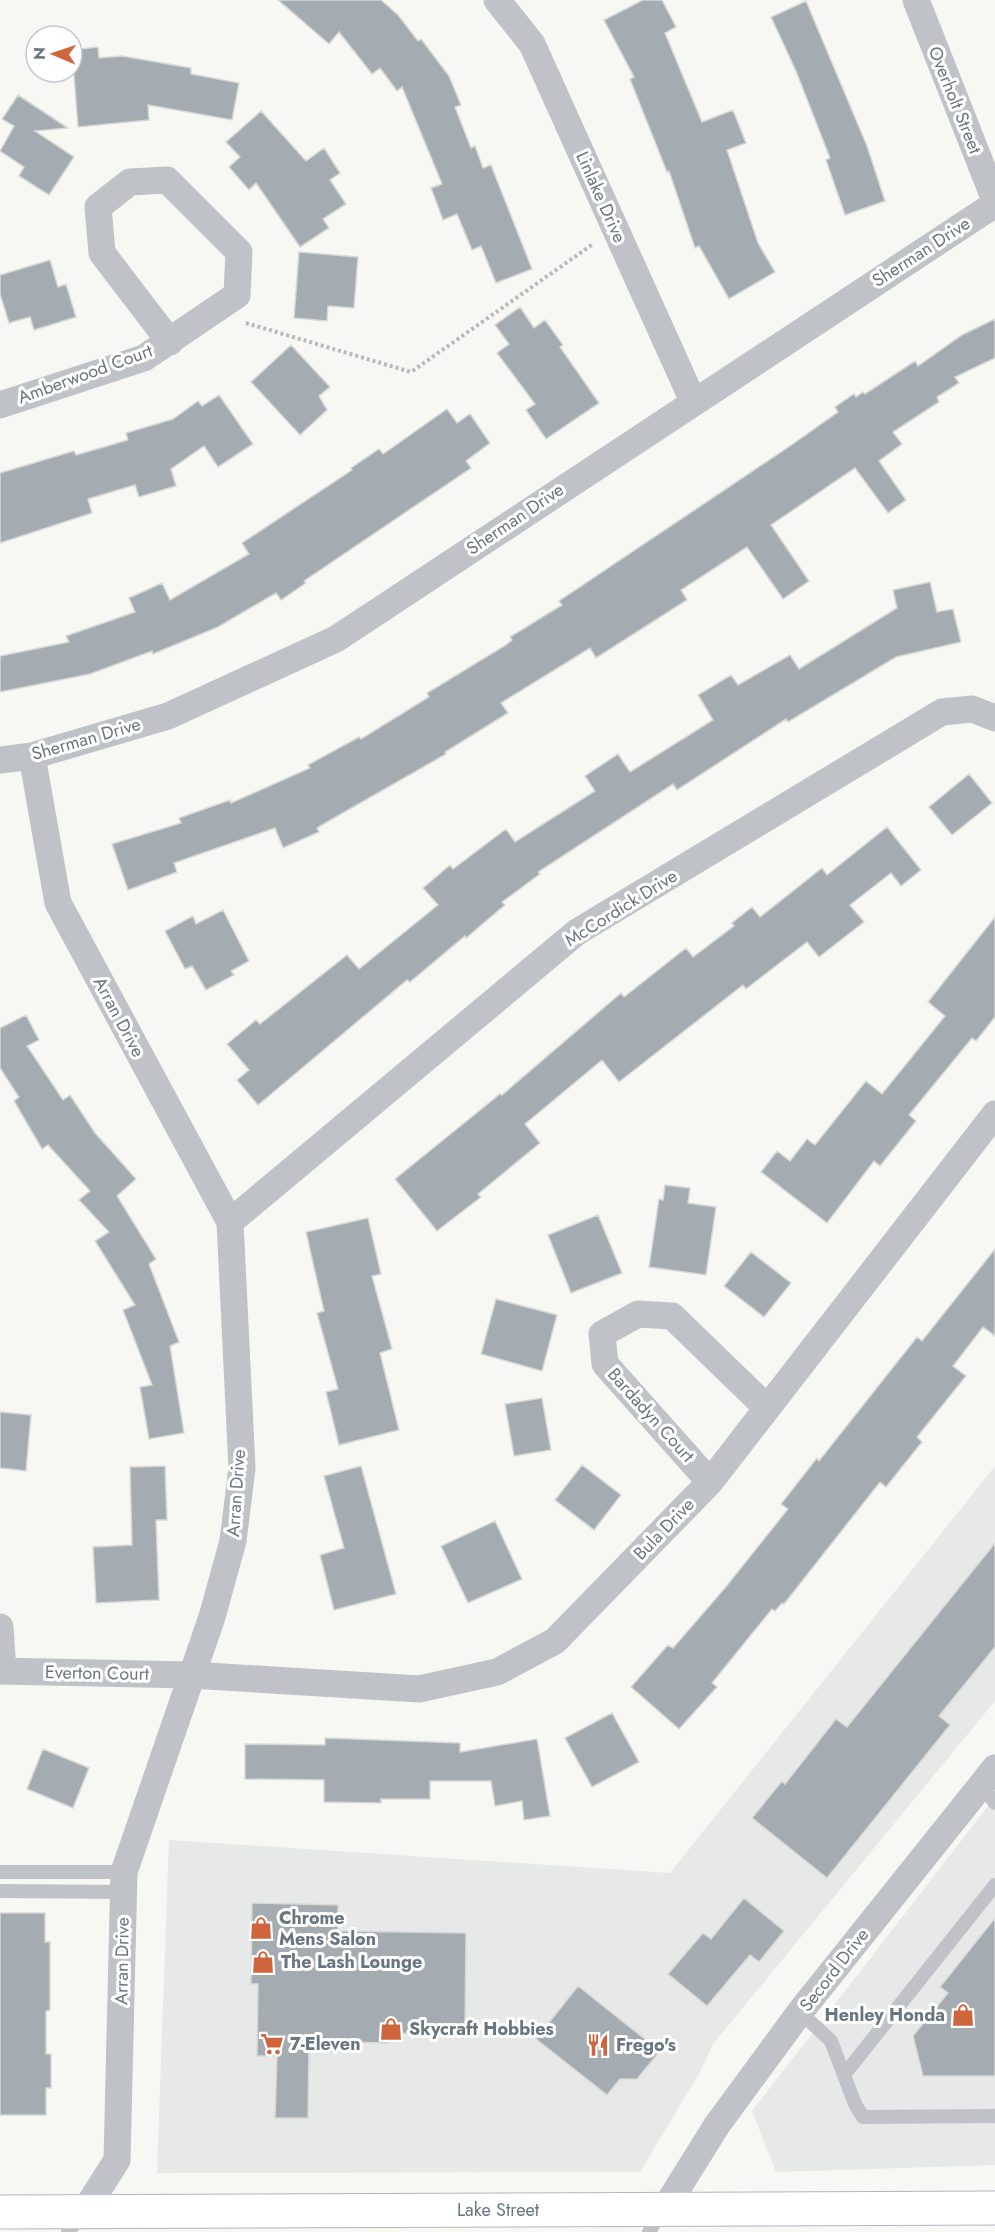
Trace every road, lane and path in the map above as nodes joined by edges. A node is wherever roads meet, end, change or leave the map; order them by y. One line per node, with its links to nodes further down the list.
1 (496, 0): 4 (street, Linlake Drive)
2 (916, 0): 3 (street, Overholt Street)
3 (995, 202): 7 (street, Sherman Drive)
4 (615, 228): 5 (path); 7 (street, Linlake Drive)
5 (212, 313): 6 (street, Amberwood Court); 6 (street, Amberwood Court)
6 (170, 342): 8 (street, Amberwood Court)
7 (693, 401): 10 (street, Sherman Drive)
8 (0, 405)
9 (995, 718): 13 (street, McCordick Drive)
10 (32, 756): 11 (street, Sherman Drive); 13 (street, Arran Drive)
11 (0, 760)
12 (995, 1114): 14 (street, Bula Drive)
13 (230, 1222): 18 (street, Arran Drive)
14 (765, 1407): 15 (street, Bula Drive); 15 (street, Bardadyn Court)
15 (710, 1482): 18 (street, Bula Drive)
16 (0, 1627): 17 (street, Everton Court)
17 (1, 1671): 18 (street, Everton Court)
18 (190, 1676): 21 (street, Arran Drive)
19 (990, 1785): 24 (street, Secord Drive)
20 (0, 1872): 21 (lane)
21 (123, 1882): 23 (lane); 30 (street, Arran Drive)
22 (995, 1885): 25 (lane)
23 (0, 1891)
24 (800, 2012): 25 (lane); 29 (street, Secord Drive)
25 (844, 2076): 26 (lane)
26 (995, 2116)
27 (995, 2208): 29 (main road, Lake Street)
28 (0, 2212): 30 (main road, Lake Street)
29 (656, 2221): 30 (main road, Lake Street)
30 (76, 2222)

